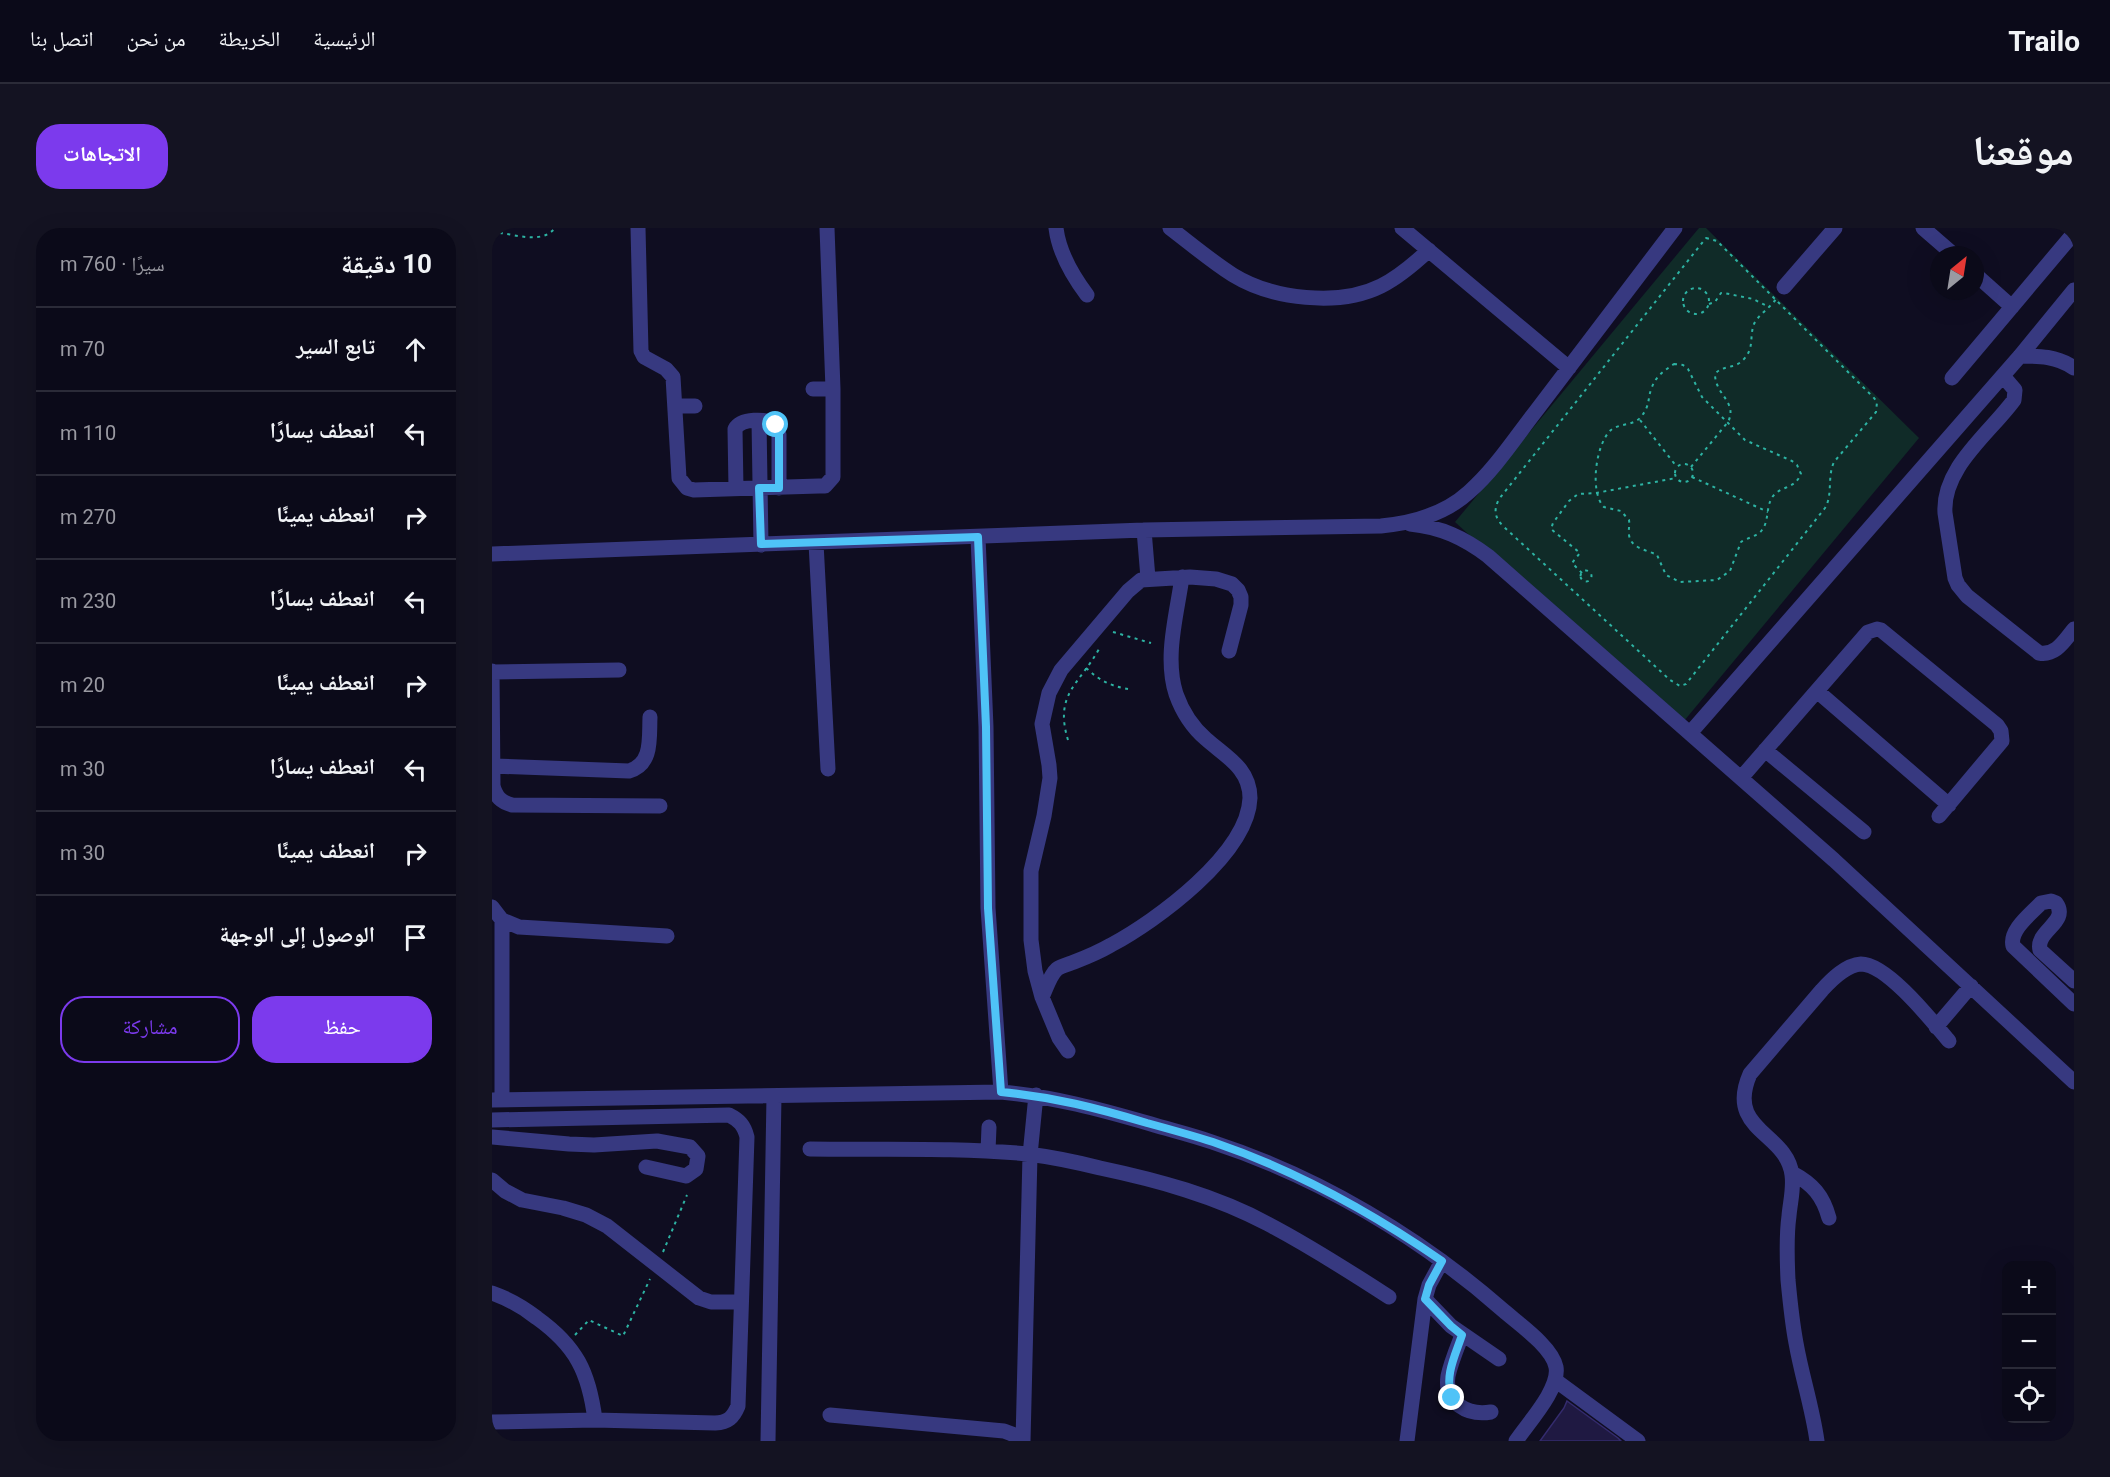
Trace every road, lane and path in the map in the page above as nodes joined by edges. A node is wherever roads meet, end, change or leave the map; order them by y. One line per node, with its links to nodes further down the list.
1 (505, 228): 12 (path)
2 (555, 228): 12 (path)
3 (638, 228): 30 (street)
4 (827, 228): 28 (street)
5 (1056, 228): 19 (street)
6 (1170, 228): 15 (street)
7 (1402, 228): 15 (street)
8 (1675, 228): 24 (street)
9 (1835, 228): 18 (street)
10 (1923, 228): 14 (street)
11 (492, 232): 12 (path)
12 (500, 233)
13 (2074, 233): 21 (street)
14 (1944, 246)
15 (1429, 250): 24 (street)
16 (1984, 282): 21 (street)
17 (2074, 290): 23 (street)
18 (1780, 293): 18 (path); 22 (path)
19 (1087, 295)
20 (1709, 304): 20 (path); 22 (path)
21 (2012, 307): 27 (street)
22 (1770, 308): 34 (path)
23 (2019, 356): 25 (street); 26 (street)
24 (1569, 368): 44 (street)
25 (2074, 368)
26 (2002, 376): 53 (street); 64 (street)
27 (1952, 378)
28 (833, 389): 29 (street); 40 (street)
29 (813, 390)
30 (676, 406): 31 (street); 41 (street)
31 (695, 406)
32 (1639, 419): 34 (path); 36 (path); 42 (path)
33 (759, 421): 39 (street); 40 (street); 41 (street)
34 (1728, 422): 35 (path); 43 (path)
35 (1691, 466): 36 (path); 37 (path)
36 (1677, 467): 38 (path)
37 (1692, 477): 38 (path); 43 (path)
38 (1676, 478): 42 (path)
39 (759, 488): 40 (street); 41 (street); 48 (street)
40 (779, 488)
41 (735, 489)
42 (1596, 493): 43 (path); 50 (path)
43 (1768, 512)
44 (1405, 524): 45 (street); 64 (street)
45 (1144, 530): 46 (street); 52 (street)
46 (978, 537): 47 (street); 86 (street)
47 (816, 543): 48 (street); 68 (street)
48 (761, 544): 49 (street)
49 (492, 554)
50 (1582, 573)
51 (1182, 577): 52 (street); 57 (street); 76 (street)
52 (1148, 578): 75 (street)
53 (2074, 629)
54 (1110, 633): 55 (path)
55 (1151, 643)
56 (1100, 647): 58 (path)
57 (1229, 651)
58 (1086, 668): 61 (path); 65 (path)
59 (619, 670): 60 (street)
60 (492, 671): 67 (street)
61 (1128, 689)
62 (1817, 691): 62 (street); 66 (street)
63 (651, 717): 67 (street)
64 (1690, 732): 69 (street)
65 (1068, 740)
66 (1765, 750): 69 (street); 71 (street)
67 (493, 766): 70 (street)
68 (828, 769)
69 (1741, 778): 78 (street)
70 (660, 806)
71 (1864, 832)
72 (492, 907): 73 (street)
73 (502, 920): 74 (street); 82 (street)
74 (667, 936)
75 (1032, 958): 76 (street); 79 (street)
76 (1057, 969): 79 (street)
77 (2074, 981): 80 (street)
78 (1971, 986): 81 (street); 85 (street)
79 (1042, 997): 84 (street)
80 (2074, 1004)
81 (1936, 1026): 83 (street); 97 (street)
82 (497, 1041): 89 (street)
83 (1949, 1041)
84 (1068, 1051)
85 (2074, 1082)
86 (1001, 1092): 87 (street); 88 (street)
87 (1036, 1095): 95 (street); 101 (street)
88 (774, 1096): 89 (street); 115 (street)
89 (497, 1100)
90 (492, 1120): 106 (street)
91 (989, 1127): 94 (street)
92 (492, 1137): 96 (street)
93 (810, 1149): 94 (street)
94 (988, 1151): 95 (street)
95 (1030, 1155): 104 (street); 116 (street)
96 (646, 1167)
97 (1792, 1173): 100 (street); 120 (street)
98 (492, 1180): 102 (street)
99 (687, 1195): 102 (path)
100 (1829, 1218)
101 (1442, 1261): 105 (street); 110 (street)
102 (657, 1265): 106 (street); 108 (path)
103 (492, 1293): 108 (street)
104 (1389, 1297)
105 (1425, 1299): 107 (street); 117 (street)
106 (741, 1302): 113 (street)
107 (1462, 1335): 109 (street); 111 (street)
108 (567, 1344): 113 (street)
109 (1499, 1359)
110 (1556, 1380): 118 (street); 119 (street)
111 (1491, 1412)
112 (830, 1415): 116 (street)
113 (595, 1420): 114 (street)
114 (492, 1422)
115 (768, 1441)
116 (1022, 1441)
117 (1407, 1441)
118 (1516, 1441)
119 (1638, 1441)
120 (1817, 1441)

